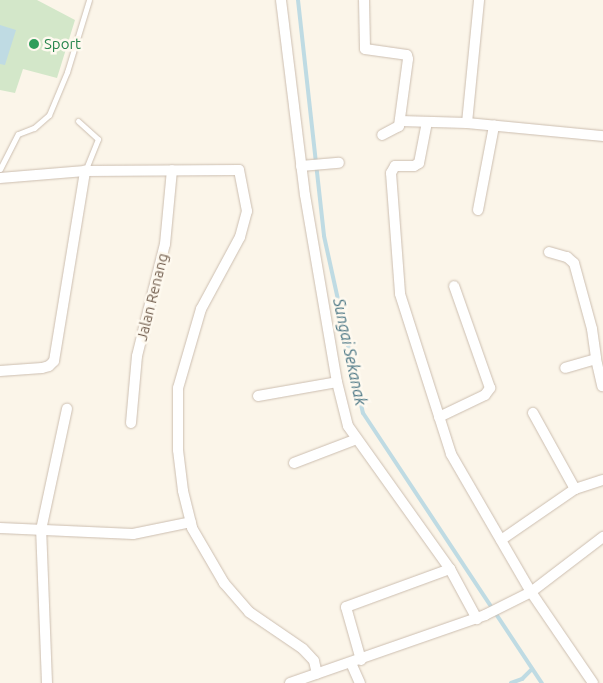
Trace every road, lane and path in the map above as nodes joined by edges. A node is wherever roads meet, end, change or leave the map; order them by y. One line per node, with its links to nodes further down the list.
1 (89, 0): 14 (lane)
2 (281, 0): 13 (street)
3 (364, 0): 6 (street)
4 (479, 0): 8 (street)
5 (78, 121): 16 (lane)
6 (400, 121): 7 (street); 10 (street)
7 (427, 122): 8 (street); 30 (street)
8 (467, 123): 9 (street)
9 (494, 126): 11 (street); 18 (street)
10 (382, 135)
11 (603, 136)
12 (334, 164): 13 (street)
13 (302, 166): 25 (street)
14 (0, 168)
15 (172, 170): 16 (street); 31 (street, Jalan Renang); 36 (street)
16 (85, 172): 17 (street); 24 (street)
17 (0, 178)
18 (478, 210)
19 (549, 252): 21 (street)
20 (454, 286): 30 (street)
21 (598, 330): 22 (street)
22 (596, 360): 23 (street); 26 (street)
23 (565, 368)
24 (0, 371)
25 (336, 382): 27 (street); 32 (street)
26 (602, 386)
27 (258, 396)
28 (67, 410): 38 (street)
29 (533, 413): 35 (street)
30 (439, 417): 40 (street)
31 (131, 423)
32 (357, 439): 33 (street); 41 (street)
33 (294, 463)
34 (603, 480): 35 (street)
35 (575, 490): 40 (street)
36 (191, 522): 38 (street); 45 (street)
37 (0, 528): 38 (street)
38 (41, 530): 46 (street)
39 (603, 537): 42 (street)
40 (501, 540): 42 (street)
41 (450, 569): 43 (street); 44 (street)
42 (531, 592): 43 (street); 49 (street)
43 (479, 619): 44 (street)
44 (356, 662): 45 (street); 48 (street)
45 (317, 674): 47 (street)
46 (47, 683)
47 (290, 683)
48 (360, 683)
49 (593, 683)

